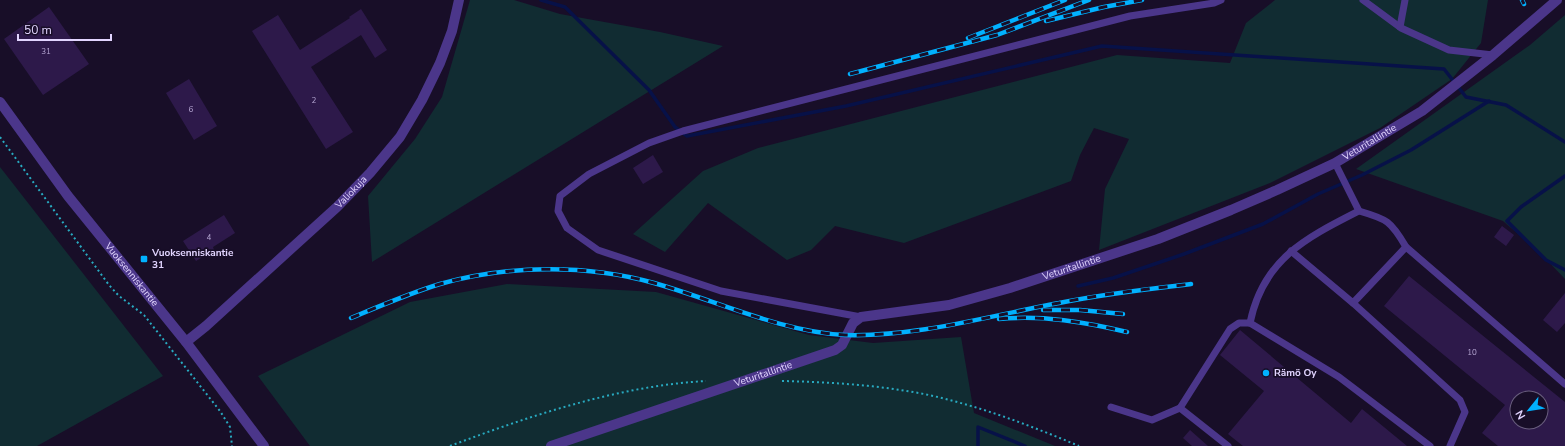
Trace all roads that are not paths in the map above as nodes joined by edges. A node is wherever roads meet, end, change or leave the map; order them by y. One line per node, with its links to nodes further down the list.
1 (459, 0): 16 (street, Valiokuja)
2 (1221, 0): 14 (lane)
3 (1363, 0): 6 (lane)
4 (1404, 0): 6 (lane)
5 (1557, 0): 7 (street, Veturitallintie)
6 (1400, 27): 7 (lane)
7 (1492, 55): 9 (street, Veturitallintie)
8 (0, 102): 16 (street, Vuoksenniskantie)
9 (1335, 163): 10 (lane); 14 (street, Veturitallintie)
10 (1359, 211): 11 (lane); 12 (lane)
11 (1406, 247): 13 (lane); 17 (lane)
12 (1291, 251): 13 (lane); 15 (lane)
13 (1352, 303): 24 (lane)
14 (861, 317): 21 (street, Veturitallintie)
15 (1250, 323): 19 (lane); 23 (lane)
16 (186, 342): 20 (street, Vuoksenniskantie)
17 (1565, 384)
18 (1111, 407): 19 (lane)
19 (1180, 408): 22 (lane)
20 (264, 446)
21 (551, 446)
22 (1228, 446)
23 (1430, 446)
24 (1450, 446)

